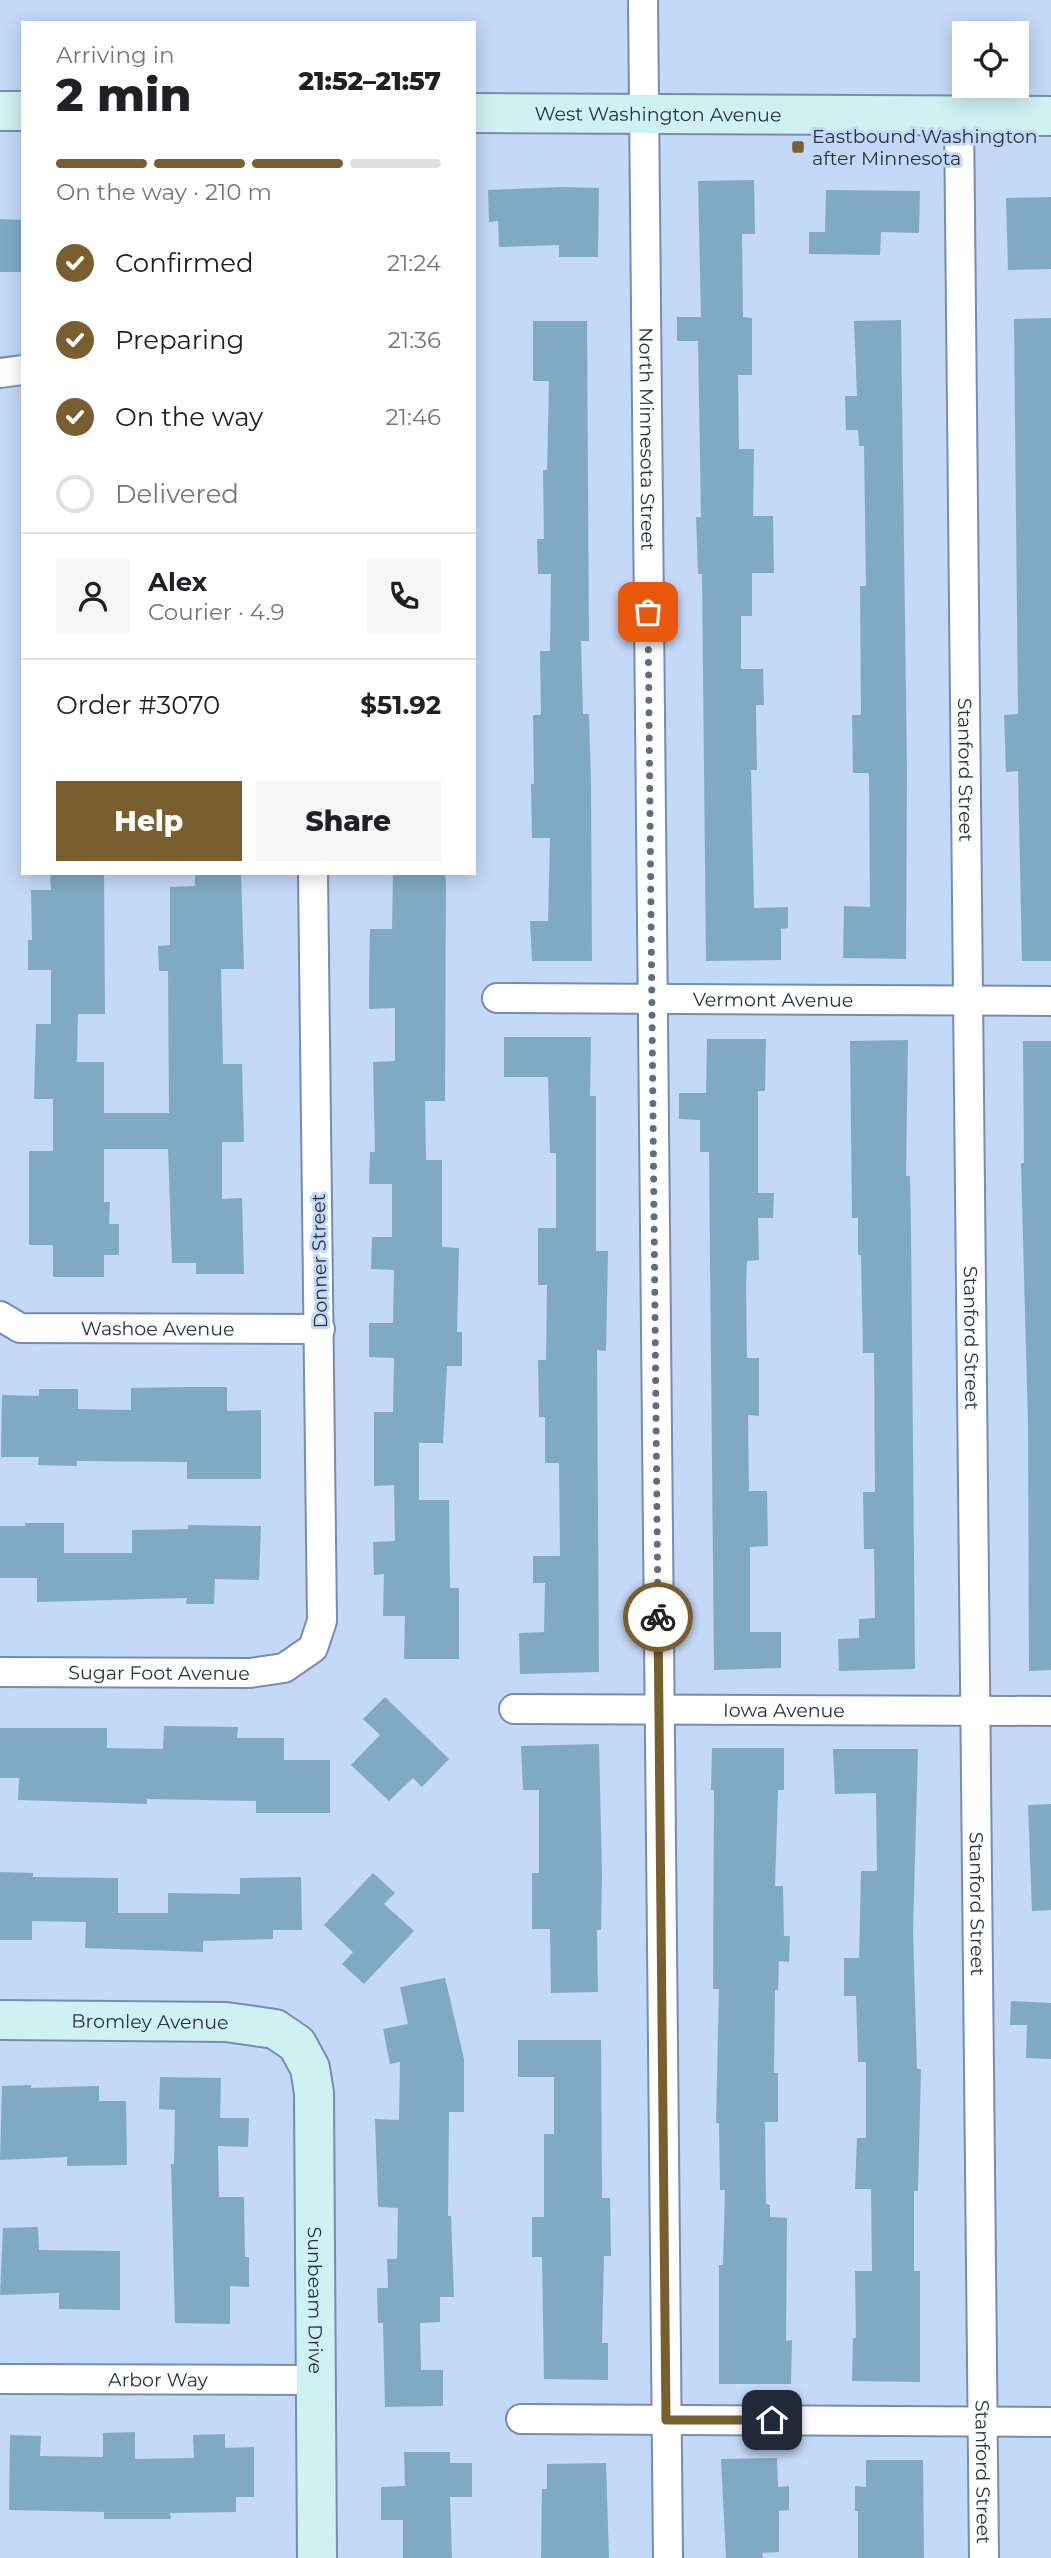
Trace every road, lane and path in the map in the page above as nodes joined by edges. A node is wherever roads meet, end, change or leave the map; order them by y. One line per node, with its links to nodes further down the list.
1 (643, 0): 5 (street, North Minnesota Street)
2 (0, 111): 3 (street)
3 (21, 111)
4 (476, 113): 5 (street, West Washington Avenue)
5 (642, 114): 6 (street, West Washington Avenue); 12 (street, North Minnesota Street)
6 (959, 116): 7 (street, West Washington Avenue); 13 (street, Stanford Street)
7 (1051, 116)
8 (21, 370): 9 (street)
9 (0, 373)
10 (313, 875): 16 (street, Donner Street)
11 (497, 998): 12 (street, Vermont Avenue)
12 (652, 999): 13 (street, Vermont Avenue); 20 (street, North Minnesota Street)
13 (968, 1000): 14 (street, Vermont Avenue); 21 (street, Stanford Street)
14 (1051, 1000)
15 (0, 1316): 16 (street, Washoe Avenue)
16 (320, 1329): 17 (street, Donner Street)
17 (313, 1648): 18 (street, Sugar Foot Avenue)
18 (0, 1672)
19 (514, 1709): 20 (street, Iowa Avenue)
20 (659, 1710): 21 (street, Iowa Avenue); 28 (street, North Minnesota Street)
21 (975, 1710): 22 (street, Iowa Avenue); 29 (street, Stanford Street)
22 (1051, 1711)
23 (0, 2020): 24 (street, Bromley Avenue)
24 (297, 2044): 26 (street, Sunbeam Drive)
25 (0, 2379): 26 (street, Arbor Way)
26 (316, 2380): 31 (street, Sunbeam Drive)
27 (521, 2419): 28 (street)
28 (666, 2420): 29 (street); 32 (street, North Minnesota Street)
29 (982, 2421): 30 (street); 33 (street, Stanford Street)
30 (1051, 2422)
31 (317, 2558)
32 (668, 2558)
33 (984, 2558)

